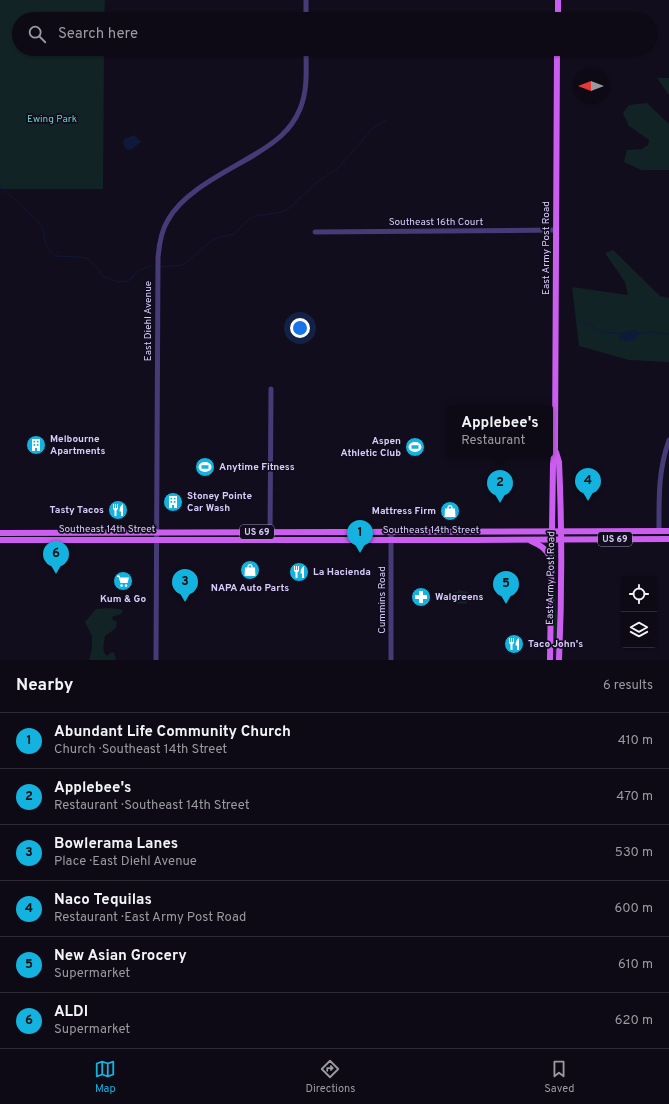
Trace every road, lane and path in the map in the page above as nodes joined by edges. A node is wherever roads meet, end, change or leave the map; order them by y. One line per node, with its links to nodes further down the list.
1 (306, 0): 3 (street)
2 (558, 0): 4 (main road)
3 (306, 12)
4 (558, 12)
5 (306, 56): 19 (street, East Diehl Avenue)
6 (558, 56): 7 (main road, East Army Post Road)
7 (556, 230): 8 (street, Southeast 16th Court); 11 (main road, East Army Post Road)
8 (315, 232)
9 (271, 389): 16 (street)
10 (669, 440): 14 (street)
11 (555, 448): 12 (main road, East Army Post Road); 13 (main road, East Army Post Road)
12 (552, 531): 13 (main road, Southeast 14th Street / US 69); 17 (main road, Southeast 14th Street / US 69); 21 (main road, East Army Post Road)
13 (561, 531): 14 (main road, Southeast 14th Street / US 69); 22 (main road, East Army Post Road)
14 (659, 531): 15 (main road, Southeast 14th Street / US 69)
15 (669, 531)
16 (270, 532): 17 (main road, Southeast 14th Street / US 69); 19 (main road, Southeast 14th Street / US 69); 25 (street)
17 (391, 532): 26 (street, Cummins Road)
18 (0, 533): 19 (main road, Southeast 14th Street / US 69)
19 (157, 536): 24 (main road, Southeast 14th Street / US 69); 25 (main road, Southeast 14th Street / US 69); 28 (street, East Diehl Avenue)
20 (526, 539): 21 (main road, Southeast 14th Street / US 69); 26 (main road, Southeast 14th Street / US 69); 27 (main road)
21 (552, 539): 22 (main road, Southeast 14th Street / US 69); 27 (main road, East Army Post Road)
22 (561, 539): 23 (main road, Southeast 14th Street / US 69); 31 (main road, East Army Post Road)
23 (669, 539)
24 (0, 540)
25 (270, 540): 26 (main road, Southeast 14th Street / US 69)
26 (391, 540): 29 (street, Cummins Road)
27 (552, 560): 30 (main road, East Army Post Road)
28 (156, 660)
29 (391, 660)
30 (550, 660)
31 (559, 660)

